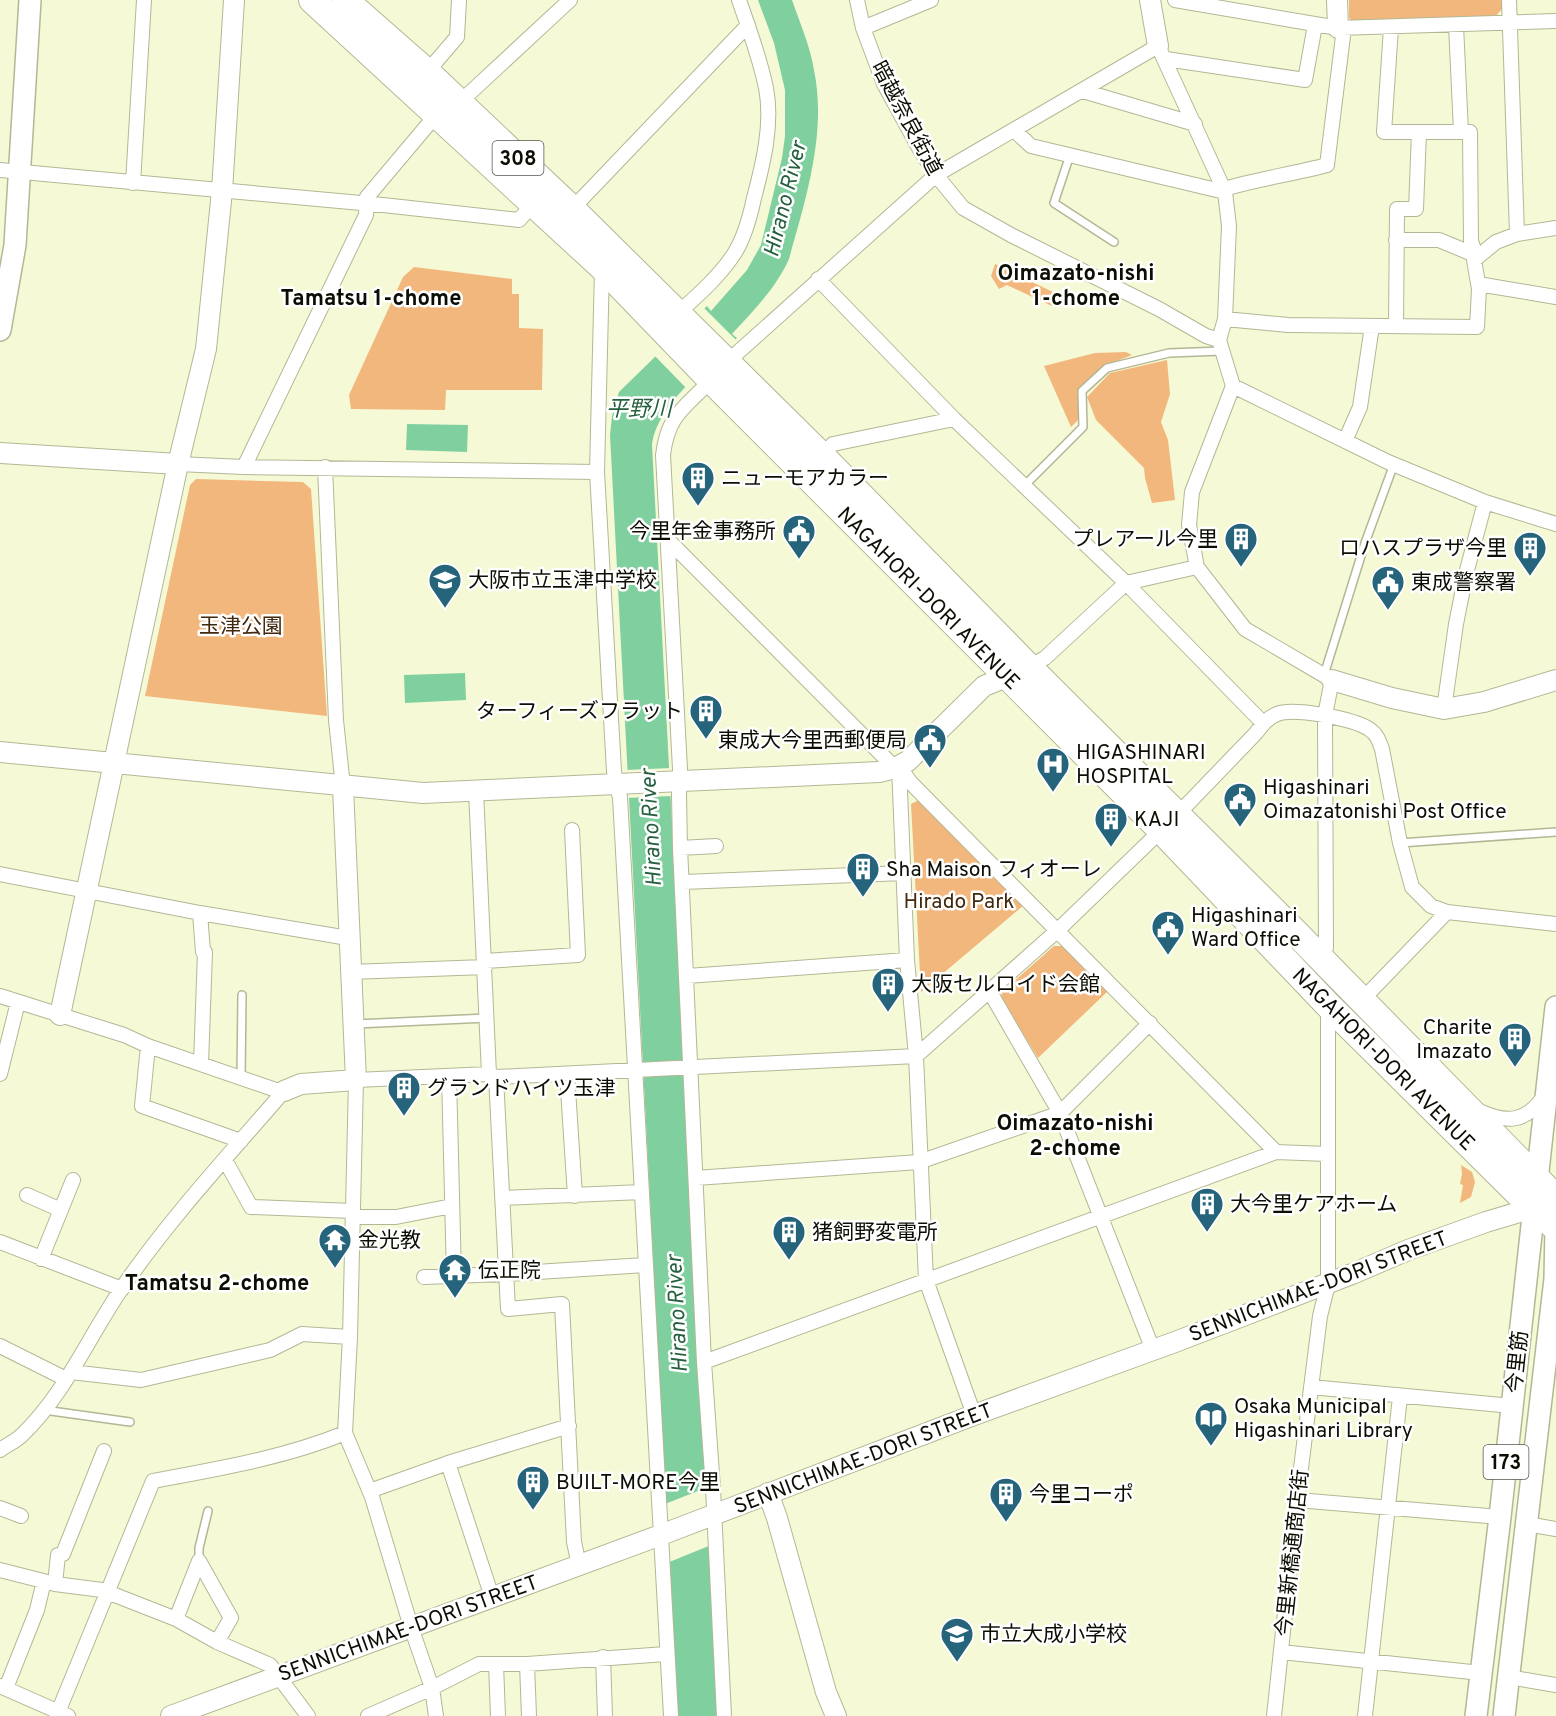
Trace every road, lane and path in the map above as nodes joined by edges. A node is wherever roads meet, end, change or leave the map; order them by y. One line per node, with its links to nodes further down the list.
1 (30, 0): 32 (main road)
2 (144, 0): 34 (street)
3 (234, 0): 36 (street)
4 (312, 0): 26 (highway, NAGAHORI-DORI AVENUE / 308)
5 (459, 0): 24 (street)
6 (570, 0): 26 (street)
7 (739, 0): 17 (street)
8 (857, 0): 20 (street, 暗越奈良街道)
9 (931, 0): 20 (street)
10 (1150, 0): 23 (street)
11 (1175, 0): 18 (street)
12 (1337, 0): 21 (street)
13 (1509, 0): 16 (street)
14 (349, 1): 24 (highway, NAGAHORI-DORI AVENUE / 308)
15 (1556, 21): 16 (street)
16 (1510, 22): 19 (street); 41 (street)
17 (748, 25): 39 (street); 50 (street)
18 (1315, 25): 21 (street); 23 (street)
19 (1456, 25): 22 (street); 30 (street)
20 (863, 28): 33 (street, 暗越奈良街道)
21 (1341, 28): 22 (street); 35 (street)
22 (1391, 28): 29 (street)
23 (1162, 52): 25 (street); 27 (street)
24 (427, 72): 26 (highway, NAGAHORI-DORI AVENUE / 308)
25 (1083, 91): 27 (street); 28 (street)
26 (448, 109): 37 (highway, NAGAHORI-DORI AVENUE / 308); 38 (street); 39 (highway, NAGAHORI-DORI AVENUE / 308)
27 (1195, 124): 35 (street)
28 (1015, 131): 31 (street); 33 (street)
29 (1419, 132): 30 (street); 42 (street)
30 (1461, 132): 44 (street)
31 (1070, 155): 35 (street); 43 (lane)
32 (10, 171): 34 (street); 53 (main road)
33 (936, 175): 46 (street); 54 (street, 暗越奈良街道)
34 (133, 183): 36 (street)
35 (1224, 190): 49 (street)
36 (222, 191): 38 (street); 60 (street)
37 (534, 203): 38 (street); 45 (highway, NAGAHORI-DORI AVENUE / 308)
38 (367, 204): 63 (street)
39 (572, 209): 50 (highway, NAGAHORI-DORI AVENUE / 308)
40 (1556, 228): 41 (street)
41 (1518, 234): 44 (street)
42 (1396, 240): 44 (street); 52 (street)
43 (1114, 242)
44 (1476, 257): 47 (street)
45 (603, 267): 50 (highway, NAGAHORI-DORI AVENUE / 308); 65 (street)
46 (818, 279): 55 (street); 57 (street)
47 (1478, 284): 48 (street); 52 (street)
48 (1556, 297)
49 (1225, 319): 51 (street); 54 (street)
50 (678, 325): 55 (highway, NAGAHORI-DORI AVENUE / 308)
51 (1372, 326): 52 (street); 58 (street)
52 (1396, 326)
53 (0, 330)
54 (1216, 342): 56 (street); 66 (lane)
55 (715, 369): 62 (highway, NAGAHORI-DORI AVENUE / 308); 69 (street)
56 (1233, 386): 58 (street); 70 (street)
57 (954, 419): 62 (street); 66 (street)
58 (1345, 441): 61 (street)
59 (0, 453): 60 (street)
60 (178, 464): 63 (street); 79 (street)
61 (1394, 464): 67 (street); 73 (lane)
62 (813, 465): 72 (highway, NAGAHORI-DORI AVENUE / 308)
63 (244, 467): 64 (street)
64 (325, 467): 65 (street); 83 (street)
65 (597, 472): 82 (street)
66 (1024, 486): 71 (street)
67 (1485, 502): 68 (street); 75 (street)
68 (1556, 525)
69 (667, 539): 80 (street); 81 (street)
70 (1197, 567): 71 (street); 73 (street)
71 (1126, 583): 72 (street); 77 (street)
72 (1018, 672): 80 (street); 85 (highway, NAGAHORI-DORI AVENUE / 308)
73 (1328, 678): 75 (street); 76 (street)
74 (1556, 680): 75 (street)
75 (1444, 709)
76 (1325, 715): 77 (street); 88 (street); 100 (street)
77 (1263, 723): 85 (street)
78 (0, 752): 79 (street)
79 (115, 764): 83 (street); 94 (street)
80 (897, 767): 81 (street); 91 (street); 98 (street)
81 (675, 782): 82 (street); 90 (street)
82 (621, 784): 84 (street); 120 (street)
83 (343, 786): 84 (street); 99 (street)
84 (476, 791): 102 (street)
85 (1170, 822): 98 (street); 100 (highway, NAGAHORI-DORI AVENUE / 308); 110 (highway, NAGAHORI-DORI AVENUE / 308)
86 (572, 830): 102 (street)
87 (1556, 832): 88 (lane)
88 (1400, 843): 95 (street)
89 (716, 846): 90 (street)
90 (680, 848): 93 (street)
91 (904, 873): 93 (street); 101 (street)
92 (0, 874): 94 (street)
93 (683, 882): 104 (street)
94 (87, 890): 96 (street); 112 (street)
95 (1447, 912): 97 (street); 108 (street)
96 (200, 913): 99 (street); 118 (street)
97 (1556, 924)
98 (1058, 930): 105 (street); 114 (street)
99 (348, 938): 103 (street)
100 (1318, 956): 108 (highway, NAGAHORI-DORI AVENUE / 308)
101 (907, 960): 104 (street); 117 (street)
102 (485, 964): 103 (street); 113 (street)
103 (350, 972): 115 (street)
104 (687, 976): 119 (street)
105 (990, 992): 117 (street); 130 (street)
106 (242, 995): 125 (lane)
107 (0, 996): 109 (street)
108 (1362, 1000): 129 (highway, NAGAHORI-DORI AVENUE / 308)
109 (18, 1002): 112 (street); 121 (street)
110 (1328, 1004): 133 (street, 今里新橋通商店街); 143 (highway, NAGAHORI-DORI AVENUE / 308)
111 (1556, 1007): 128 (main road)
112 (60, 1015): 116 (street)
113 (487, 1018): 115 (lane); 124 (street)
114 (1150, 1023): 130 (street); 132 (street)
115 (353, 1024): 126 (street)
116 (148, 1047): 118 (street); 131 (street)
117 (916, 1056): 119 (street); 135 (street)
118 (201, 1064): 125 (street)
119 (689, 1067): 120 (street); 136 (street)
120 (638, 1070): 122 (street); 139 (street)
121 (0, 1074)
122 (567, 1074): 124 (street); 141 (street)
123 (449, 1076): 124 (street); 126 (street); 144 (street)
124 (493, 1076): 142 (street)
125 (241, 1078): 127 (street)
126 (356, 1080): 127 (street); 146 (street)
127 (284, 1091): 131 (street)
128 (1547, 1091): 129 (street); 137 (main road)
129 (1464, 1104): 137 (highway, NAGAHORI-DORI AVENUE / 308)
130 (1060, 1113): 135 (street); 147 (street)
131 (241, 1141): 134 (street)
132 (1276, 1152): 133 (street); 147 (street)
133 (1328, 1154): 156 (street, 今里新橋通商店街)
134 (225, 1160): 146 (street); 157 (street)
135 (919, 1162): 136 (street); 155 (street)
136 (696, 1178): 161 (street)
137 (1538, 1179): 143 (highway, NAGAHORI-DORI AVENUE / 308)
138 (73, 1180): 145 (street)
139 (642, 1192): 141 (street); 151 (street)
140 (27, 1195): 145 (street)
141 (575, 1196): 142 (street)
142 (502, 1198): 152 (street)
143 (1549, 1202): 148 (highway, 308); 156 (street, SENNICHIMAE-DORI STREET); 165 (main road, 今里筋 / 173)
144 (452, 1206): 146 (street); 153 (street)
145 (61, 1210): 150 (street)
146 (353, 1214): 158 (street)
147 (1102, 1217): 155 (street); 160 (street)
148 (1556, 1228): 183 (main road, 今里筋 / 173)
149 (0, 1242): 150 (street)
150 (41, 1258): 157 (street)
151 (645, 1265): 152 (street); 185 (street)
152 (506, 1274): 153 (street); 169 (street)
153 (454, 1276): 154 (street)
154 (424, 1277)
155 (926, 1280): 161 (street); 167 (street)
156 (1328, 1284): 160 (street, SENNICHIMAE-DORI STREET); 163 (street, 今里新橋通商店街)
157 (122, 1289): 162 (street)
158 (350, 1337): 162 (street); 170 (street)
159 (0, 1346): 162 (street)
160 (1153, 1350): 167 (street, SENNICHIMAE-DORI STREET)
161 (704, 1362): 180 (street)
162 (68, 1375): 166 (street)
163 (1311, 1387): 164 (street); 176 (street, 今里新橋通商店街)
164 (1400, 1397): 165 (street); 178 (street)
165 (1512, 1406): 182 (main road, 今里筋 / 173)
166 (44, 1410): 168 (lane); 171 (street)
167 (974, 1415): 174 (street, SENNICHIMAE-DORI STREET)
168 (130, 1422)
169 (569, 1426): 173 (street); 187 (street)
170 (345, 1433): 175 (street); 190 (street)
171 (0, 1450)
172 (104, 1451): 189 (street)
173 (448, 1463): 175 (street); 191 (street)
174 (768, 1493): 180 (street, SENNICHIMAE-DORI STREET); 218 (street)
175 (371, 1494): 193 (street)
176 (1297, 1500): 178 (street); 195 (street, 今里新橋通商店街)
177 (0, 1508): 181 (street)
178 (1387, 1508): 182 (street); 198 (street)
179 (208, 1511): 186 (lane)
180 (712, 1515): 185 (street, SENNICHIMAE-DORI STREET); 217 (street)
181 (21, 1516)
182 (1500, 1517): 201 (main road, 今里筋 / 173)
183 (1527, 1524): 184 (street); 203 (main road, 今里筋 / 173)
184 (1556, 1529)
185 (663, 1534): 187 (street, SENNICHIMAE-DORI STREET); 196 (street)
186 (200, 1561): 192 (street); 194 (street)
187 (579, 1565): 191 (street, SENNICHIMAE-DORI STREET)
188 (0, 1570): 189 (street)
189 (50, 1583): 190 (street); 205 (street)
190 (107, 1592): 192 (street); 207 (street)
191 (492, 1597): 193 (street, SENNICHIMAE-DORI STREET)
192 (176, 1619): 194 (street)
193 (411, 1628): 202 (street, SENNICHIMAE-DORI STREET); 206 (street)
194 (218, 1642): 202 (street)
195 (1281, 1652): 198 (street); 219 (street, 今里新橋通商店街)
196 (666, 1654): 197 (street); 216 (street)
197 (603, 1658): 200 (street); 215 (street)
198 (1371, 1660): 201 (street); 220 (street)
199 (496, 1664): 200 (street); 206 (street); 212 (street)
200 (527, 1664): 213 (street)
201 (1481, 1673): 221 (main road, 今里筋 / 173)
202 (279, 1676): 208 (street, SENNICHIMAE-DORI STREET); 209 (street)
203 (1509, 1677): 204 (street); 222 (main road, 今里筋 / 173)
204 (1556, 1685)
205 (3, 1687): 207 (street)
206 (432, 1688): 210 (street); 211 (street)
207 (63, 1713)
208 (171, 1716)
209 (308, 1716)
210 (368, 1716)
211 (436, 1716)
212 (498, 1716)
213 (529, 1716)
214 (593, 1716): 215 (street)
215 (605, 1716)
216 (671, 1716)
217 (723, 1716)
218 (836, 1716)
219 (1274, 1716)
220 (1365, 1716)
221 (1476, 1716)
222 (1504, 1716)

